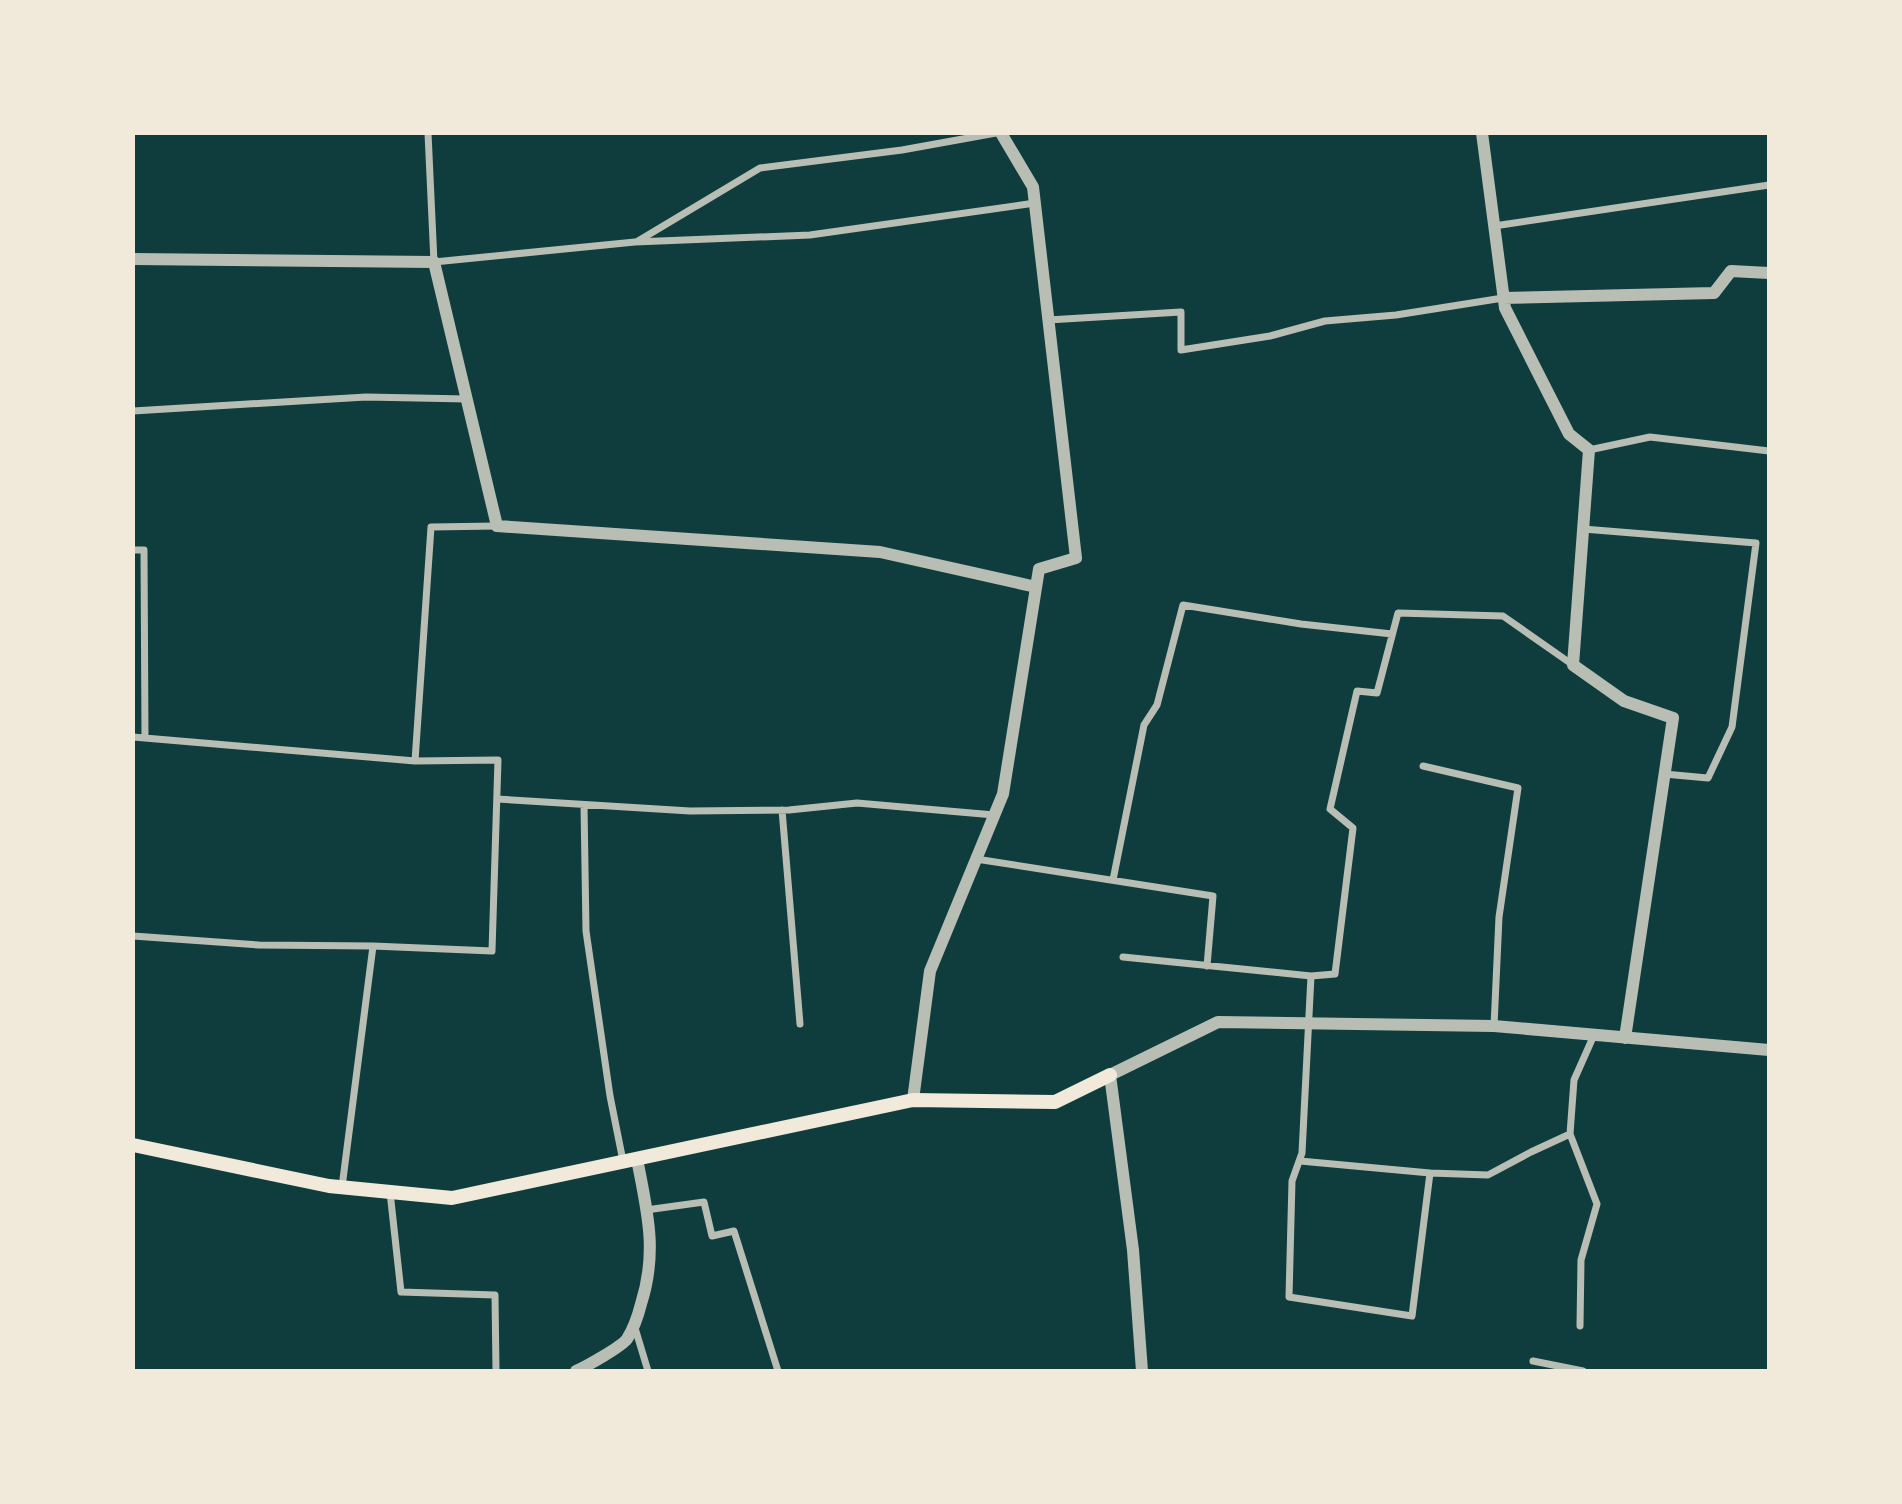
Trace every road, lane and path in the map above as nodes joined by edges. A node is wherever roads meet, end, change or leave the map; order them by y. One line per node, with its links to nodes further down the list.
1 (428, 133): 10 (street)
2 (996, 133): 8 (street)
3 (1001, 133): 6 (street)
4 (1482, 133): 7 (street)
5 (1769, 185): 7 (street)
6 (1035, 203): 8 (street); 13 (street)
7 (1494, 226): 12 (street)
8 (635, 242): 10 (street)
9 (133, 259): 10 (street)
10 (434, 262): 14 (street)
11 (1769, 273): 12 (street)
12 (1503, 298): 13 (street); 16 (street)
13 (1048, 320): 21 (street)
14 (467, 399): 15 (street); 18 (street)
15 (133, 411)
16 (1588, 450): 17 (street); 19 (street)
17 (1769, 451)
18 (497, 526): 21 (street); 26 (street)
19 (1583, 529): 23 (street); 28 (street)
20 (133, 550): 25 (street)
21 (1036, 587): 32 (street)
22 (1392, 634): 23 (street); 34 (street); 39 (street)
23 (1573, 666): 28 (street)
24 (133, 737): 25 (street)
25 (145, 737): 26 (street)
26 (415, 761): 29 (street)
27 (1423, 766): 42 (street)
28 (1664, 774): 44 (street)
29 (496, 799): 30 (street); 36 (street)
30 (584, 805): 31 (street); 50 (street)
31 (782, 810): 32 (street); 41 (street)
32 (994, 815): 33 (street)
33 (976, 859): 34 (street); 47 (street)
34 (1113, 880): 38 (street)
35 (133, 936): 36 (street)
36 (373, 946): 53 (street)
37 (1123, 957): 38 (street)
38 (1207, 966): 39 (street)
39 (1311, 976): 40 (street)
40 (1308, 1023): 42 (street); 46 (street); 51 (street)
41 (800, 1024)
42 (1494, 1026): 43 (street)
43 (1594, 1035): 44 (street); 48 (street)
44 (1625, 1038): 45 (street)
45 (1769, 1050)
46 (1110, 1075): 47 (main road); 63 (street)
47 (913, 1100): 50 (main road)
48 (1570, 1135): 52 (street); 57 (street)
49 (133, 1145): 53 (main road)
50 (630, 1160): 54 (main road); 55 (street)
51 (1300, 1161): 52 (street); 52 (street)
52 (1430, 1173)
53 (342, 1187): 54 (main road)
54 (390, 1192): 59 (street)
55 (646, 1210): 56 (street); 62 (street)
56 (634, 1325): 60 (street); 61 (street)
57 (1580, 1326)
58 (1533, 1361): 64 (street)
59 (496, 1371)
60 (576, 1371)
61 (648, 1371)
62 (778, 1371)
63 (1142, 1371)
64 (1583, 1371)

